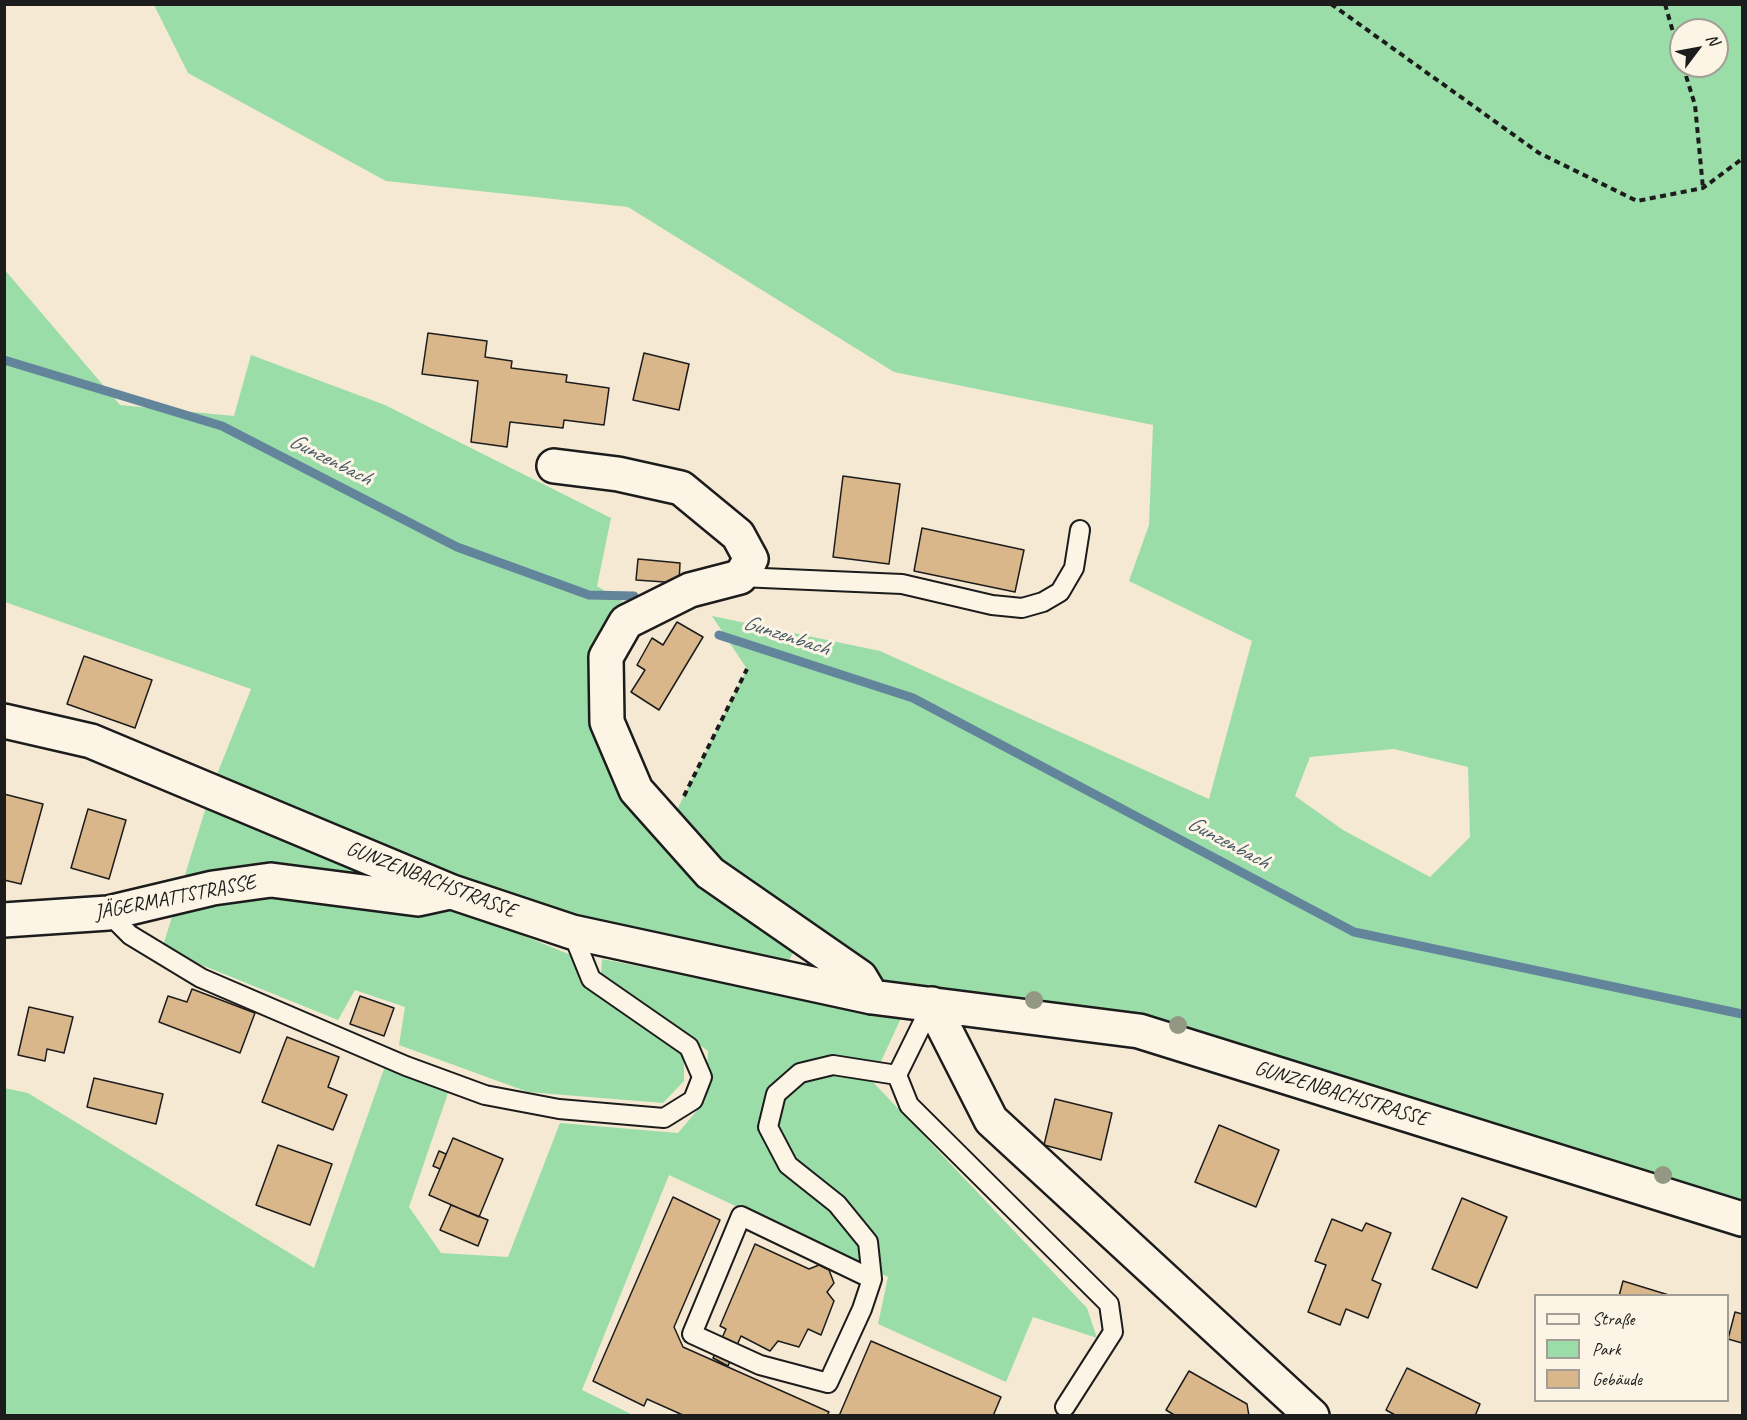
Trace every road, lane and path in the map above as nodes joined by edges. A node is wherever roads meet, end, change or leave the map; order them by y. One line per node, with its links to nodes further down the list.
1 (1331, 4): 4 (path)
2 (1687, 78): 4 (path)
3 (1743, 159): 4 (path)
4 (1703, 188)
5 (554, 466): 7 (street)
6 (1080, 530): 7 (lane)
7 (740, 577): 10 (street)
8 (747, 669): 10 (path)
9 (4, 721): 11 (street, GUNZENBACHSTRASSE)
10 (669, 826): 15 (street)
11 (452, 892): 12 (street, JÄGERMATTSTRASSE); 14 (street, GUNZENBACHSTRASSE)
12 (108, 913): 13 (street, JÄGERMATTSTRASSE); 14 (lane)
13 (4, 920)
14 (572, 932): 15 (street, GUNZENBACHSTRASSE)
15 (872, 997): 16 (street, GUNZENBACHSTRASSE)
16 (932, 1004): 17 (lane); 18 (street, GUNZENBACHSTRASSE); 21 (street)
17 (897, 1075): 19 (lane); 20 (lane)
18 (1743, 1219)
19 (872, 1278): 19 (lane)
20 (1065, 1407)
21 (1312, 1416)

